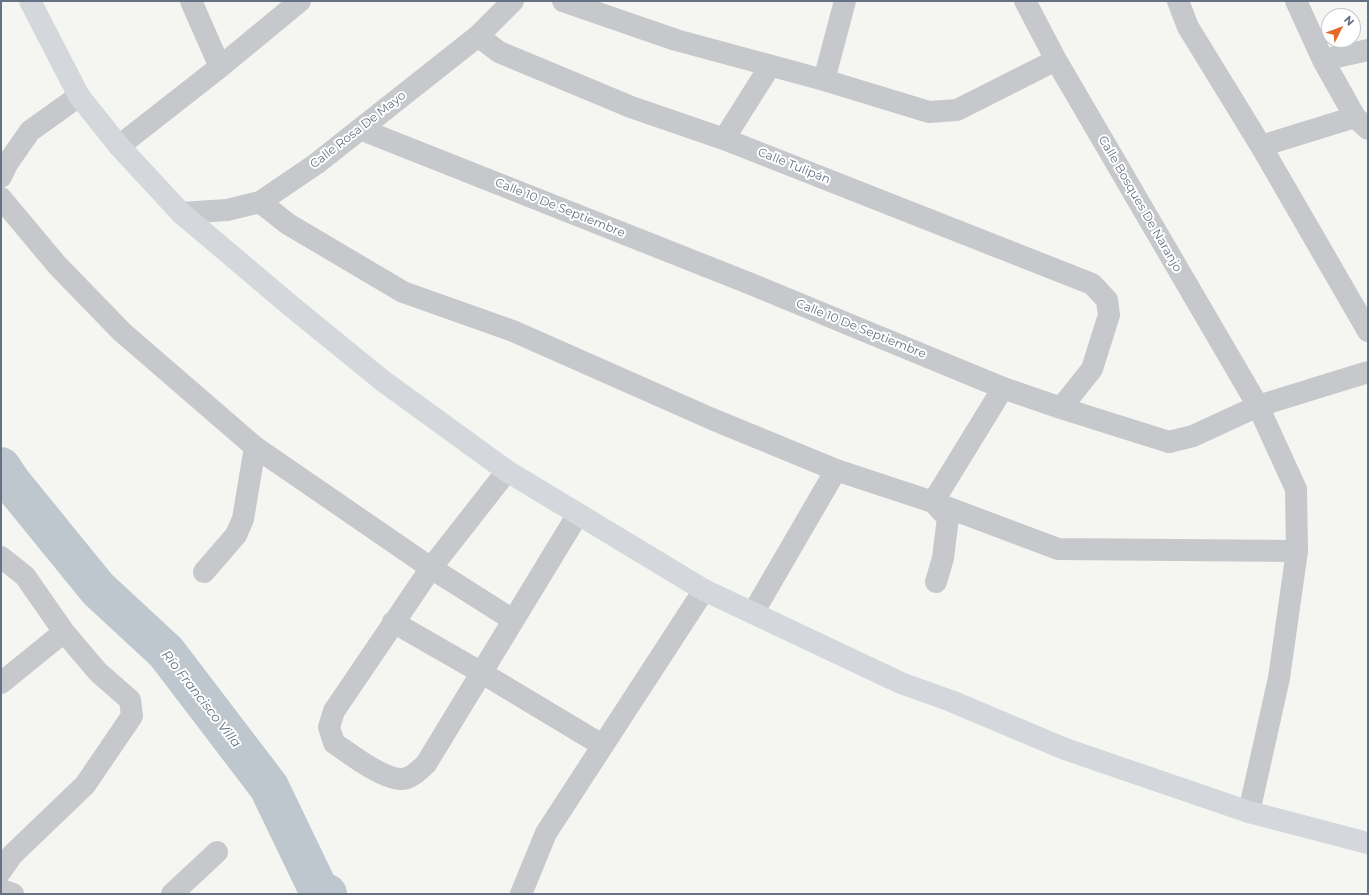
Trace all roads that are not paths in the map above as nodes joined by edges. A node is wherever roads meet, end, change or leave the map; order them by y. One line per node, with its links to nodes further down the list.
1 (30, 1): 17 (main road)
2 (191, 1): 15 (street)
3 (300, 1): 15 (street)
4 (513, 1): 10 (street, Calle Rosa De Mayo)
5 (563, 1): 14 (street)
6 (845, 1): 16 (street)
7 (1025, 1): 12 (street, Calle Bosques De Naranjo)
8 (1178, 1): 22 (street)
9 (1296, 1): 13 (street)
10 (478, 36): 19 (street, Calle Rosa De Mayo); 20 (street, Calle Tulipán)
11 (1368, 50): 13 (street)
12 (1056, 60): 16 (street); 30 (street, Calle Bosques De Naranjo)
13 (1323, 60): 18 (street)
14 (770, 66): 16 (street); 20 (street)
15 (220, 67): 21 (street)
16 (824, 80)
17 (79, 96): 21 (main road); 23 (street)
18 (1362, 123): 22 (street)
19 (360, 128): 25 (street, Calle Rosa De Mayo); 29 (street, Calle 10 De Septiembre)
20 (724, 139): 31 (street, Calle Tulipán)
21 (119, 146): 26 (main road)
22 (1261, 146): 27 (street)
23 (1, 177)
24 (1, 198): 32 (street)
25 (260, 202): 26 (street, Calle Rosa De Mayo); 33 (street)
26 (181, 213): 34 (main road)
27 (1368, 331)
28 (1368, 372): 30 (street, Calle 10 De Septiembre)
29 (1003, 388): 31 (street, Calle 10 De Septiembre); 35 (street)
30 (1258, 406): 31 (street, Calle 10 De Septiembre); 37 (street, Calle Bosques De Naranjo)
31 (1062, 408)
32 (255, 447): 39 (street); 40 (street)
33 (836, 470): 35 (street); 43 (street)
34 (507, 471): 36 (main road); 39 (street)
35 (933, 502): 37 (street); 41 (street)
36 (578, 514): 42 (main road); 44 (street)
37 (1297, 551): 50 (street, Calle Bosques De Naranjo)
38 (1, 557): 46 (street)
39 (431, 568): 44 (street); 45 (street)
40 (204, 572)
41 (936, 582)
42 (704, 590): 43 (main road); 49 (street)
43 (753, 613): 50 (main road)
44 (513, 620): 47 (street)
45 (393, 622): 47 (street); 47 (street)
46 (64, 632): 48 (street); 53 (street)
47 (482, 673): 49 (street)
48 (1, 683)
49 (602, 746): 55 (street)
50 (1249, 812): 51 (main road)
51 (1368, 843)
52 (217, 852): 54 (street)
53 (4, 886)
54 (172, 894)
55 (521, 894)

